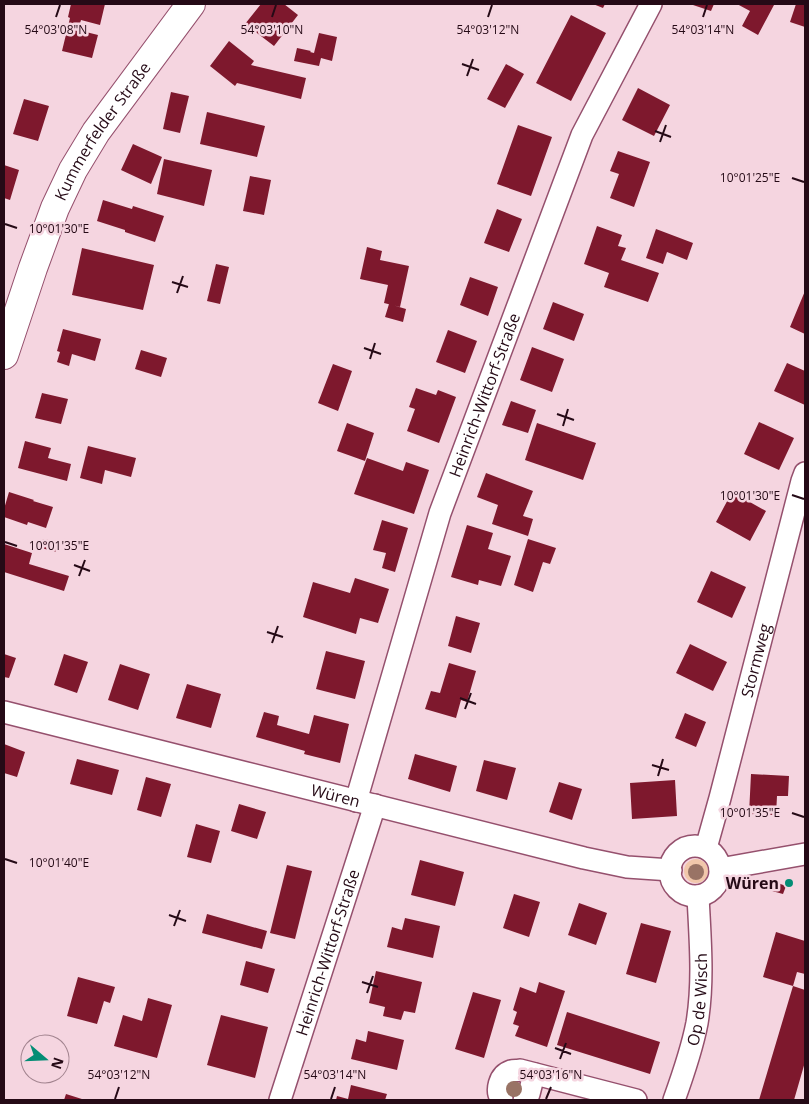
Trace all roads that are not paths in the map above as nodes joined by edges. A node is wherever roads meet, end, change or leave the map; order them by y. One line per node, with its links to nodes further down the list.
1 (190, 4): 3 (street, Kummerfelder Straße)
2 (651, 4): 6 (street, Heinrich-Wittorf-Straße)
3 (4, 355)
4 (805, 473): 7 (street, Stormweg)
5 (4, 712): 6 (street, Würen)
6 (366, 803): 10 (street, Würen); 13 (street, Heinrich-Wittorf-Straße)
7 (706, 848): 9 (street); 10 (street)
8 (805, 854): 9 (street)
9 (720, 869): 11 (street)
10 (670, 870): 11 (street)
11 (698, 896): 17 (street, Op de Wisch)
12 (534, 1074): 14 (street); 15 (street); 16 (street)
13 (280, 1100)
14 (502, 1100)
15 (524, 1100)
16 (636, 1100)
17 (674, 1100)

